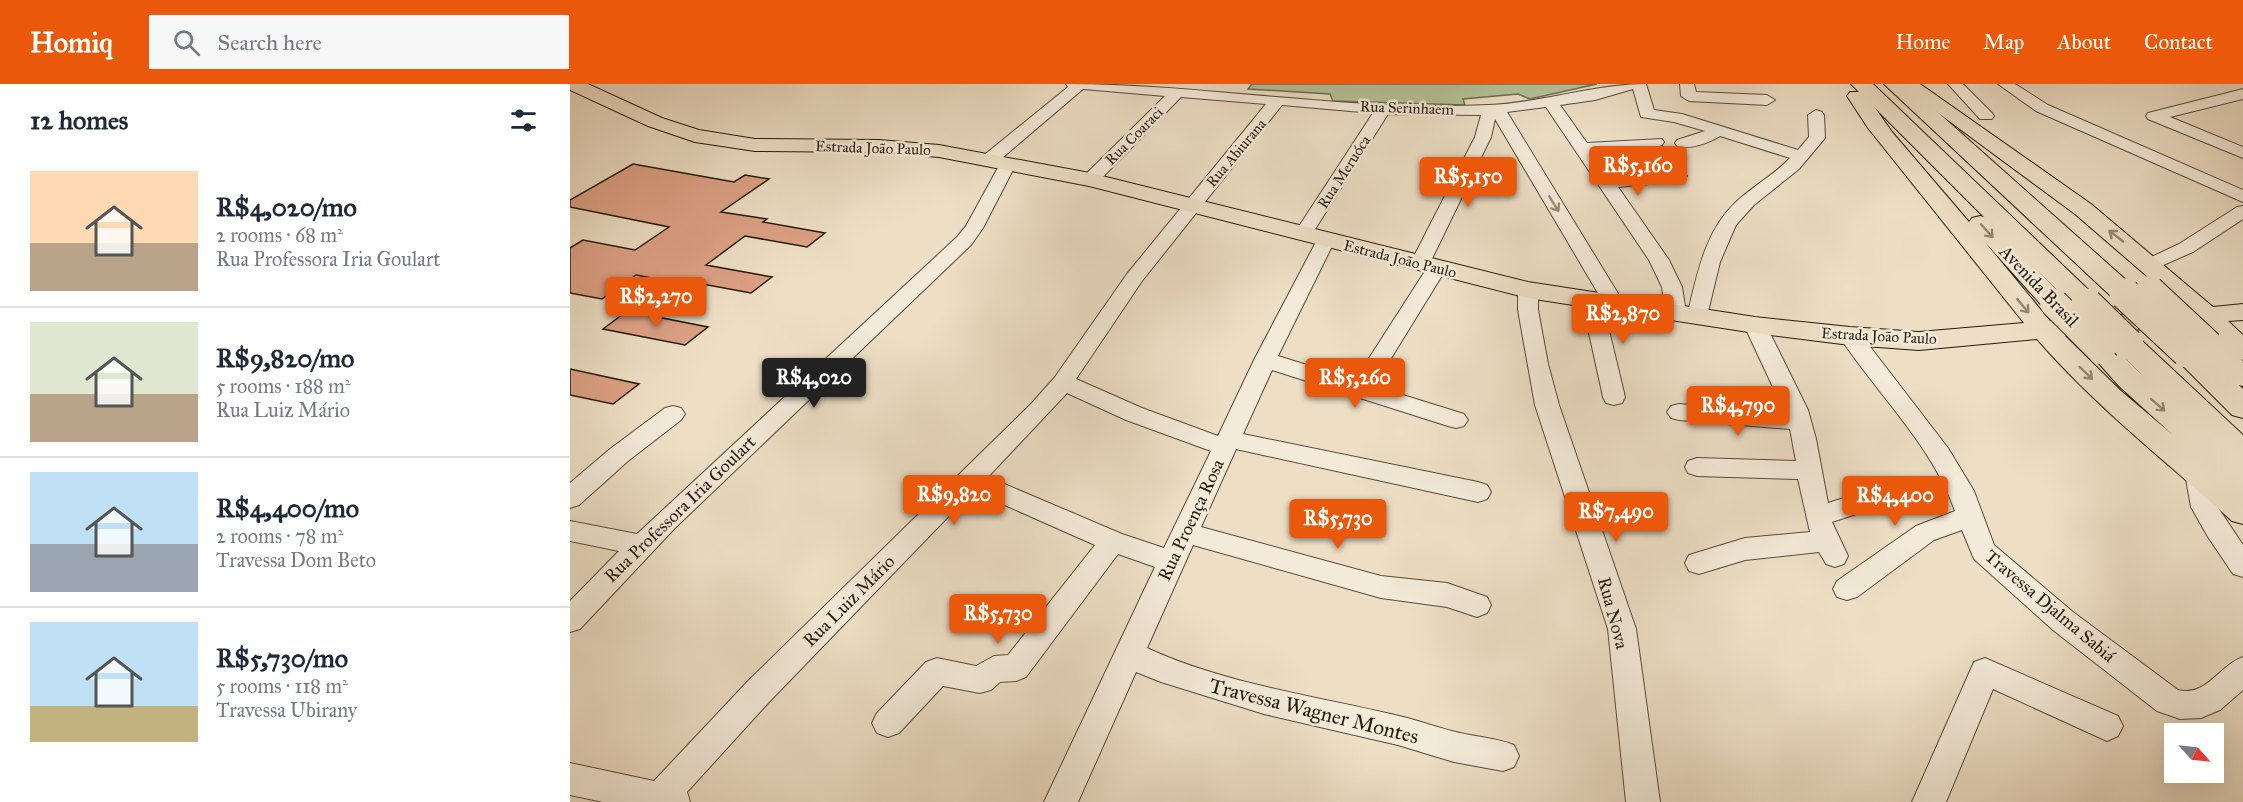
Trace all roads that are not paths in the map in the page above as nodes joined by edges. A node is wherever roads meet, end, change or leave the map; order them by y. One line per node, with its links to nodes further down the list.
1 (573, 84): 32 (main road, Estrada João Paulo)
2 (1073, 84): 11 (street, Rua Serinhaem)
3 (1632, 84): 18 (street, Rua Serinhaem)
4 (1639, 84): 24 (street)
5 (1687, 84): 15 (street)
6 (1894, 84): 43 (highway)
7 (1908, 84): 40 (main road, one-way to 7); 43 (main road)
8 (1955, 84): 22 (street)
9 (2004, 84): 36 (street)
10 (2214, 84): 14 (street)
11 (1079, 85): 13 (street, Rua Serinhaem); 32 (street)
12 (1854, 88): 49 (main road, one-way to 49); 51 (main road, Avenida Brasil, one-way to 51, bridge); 51 (highway, Avenida Brasil, bridge)
13 (1178, 92): 16 (street, Rua Serinhaem); 34 (street, Rua Coaraci)
14 (2243, 92): 30 (street)
15 (1726, 98): 17 (street); 23 (street)
16 (1278, 100): 19 (street, Rua Serinhaem); 37 (street, Rua Abiurana)
17 (1767, 100)
18 (1550, 101): 20 (street, Rua Serinhaem); 29 (street)
19 (1383, 109): 20 (street, Rua Serinhaem); 39 (street, Rua Meruóca)
20 (1494, 110): 25 (street); 26 (street)
21 (1816, 115): 31 (street)
22 (1986, 116)
23 (1734, 118)
24 (1718, 130): 28 (street); 31 (street)
25 (1483, 136): 26 (street); 41 (street)
26 (1512, 136): 44 (street, one-way to 44)
27 (1656, 142): 29 (street)
28 (1683, 143)
29 (1582, 148): 35 (street)
30 (2243, 153)
31 (1801, 156): 46 (street)
32 (999, 162): 34 (main road, Estrada João Paulo); 80 (street, Rua Professora Iria Goulart)
33 (1678, 176): 35 (street)
34 (1090, 180): 37 (main road, Estrada João Paulo)
35 (1606, 183): 46 (street)
36 (2243, 197)
37 (1193, 206): 39 (main road, Estrada João Paulo); 56 (street, Rua Luiz Mário)
38 (2243, 211): 40 (street)
39 (1314, 237): 41 (main road, Estrada João Paulo); 54 (street, Rua Proença Rosa)
40 (2152, 264): 47 (main road)
41 (1428, 266): 42 (main road, Estrada João Paulo); 57 (street)
42 (1528, 290): 44 (main road, Estrada João Paulo); 95 (street, Rua Nova)
43 (2138, 292): 52 (highway, bridge)
44 (1604, 303): 46 (main road, Estrada João Paulo); 58 (street)
45 (2243, 312): 47 (main road, Estrada João Paulo)
46 (1687, 315): 48 (main road, Estrada João Paulo)
47 (2208, 315): 49 (main road, Estrada João Paulo); 53 (main road)
48 (1755, 325): 50 (main road, Estrada João Paulo); 63 (street)
49 (2045, 331): 50 (main road, Estrada João Paulo); 68 (main road, one-way to 68)
50 (1850, 336): 75 (street, Travessa Djalma Sabiá)
51 (2115, 347): 65 (highway, Avenida Brasil); 70 (main road, Avenida Brasil, one-way to 70)
52 (2198, 348): 55 (main road); 59 (highway)
53 (2243, 351)
54 (1265, 360): 57 (street); 64 (street, Rua Proença Rosa)
55 (2243, 377)
56 (1063, 382): 64 (street); 69 (street, Rua Luiz Mário)
57 (1360, 390): 62 (street)
58 (1614, 397)
59 (2243, 407)
60 (1679, 412): 63 (street)
61 (673, 414): 73 (street)
62 (1456, 420)
63 (1800, 422): 67 (street)
64 (1226, 443): 72 (street); 77 (street, Rua Proença Rosa)
65 (2243, 455)
66 (1697, 467): 67 (street)
67 (1808, 470): 78 (street)
68 (2197, 473): 74 (main road); 83 (street)
69 (971, 480): 79 (street); 93 (street, Rua Luiz Mário)
70 (2243, 481)
71 (1902, 489): 78 (street)
72 (1478, 492)
73 (570, 498)
74 (2243, 512)
75 (1970, 516): 84 (street); 88 (street, Travessa Djalma Sabiá)
76 (570, 531): 80 (street)
77 (1187, 533): 81 (street, Rua Proença Rosa); 85 (street)
78 (1826, 538): 82 (street)
79 (1113, 542): 81 (street); 89 (street)
80 (641, 545): 86 (street, Rua Professora Iria Goulart)
81 (1172, 562): 87 (street, Rua Proença Rosa)
82 (1699, 563)
83 (2243, 566)
84 (1847, 589)
85 (1477, 605)
86 (570, 620)
87 (1129, 654): 91 (street, Travessa Wagner Montes); 94 (street, Rua Proença Rosa)
88 (2243, 670)
89 (888, 723)
90 (2107, 726): 96 (street)
91 (1503, 756)
92 (570, 779): 93 (street)
93 (669, 800)
94 (1061, 802)
95 (1643, 802)
96 (1929, 802)

